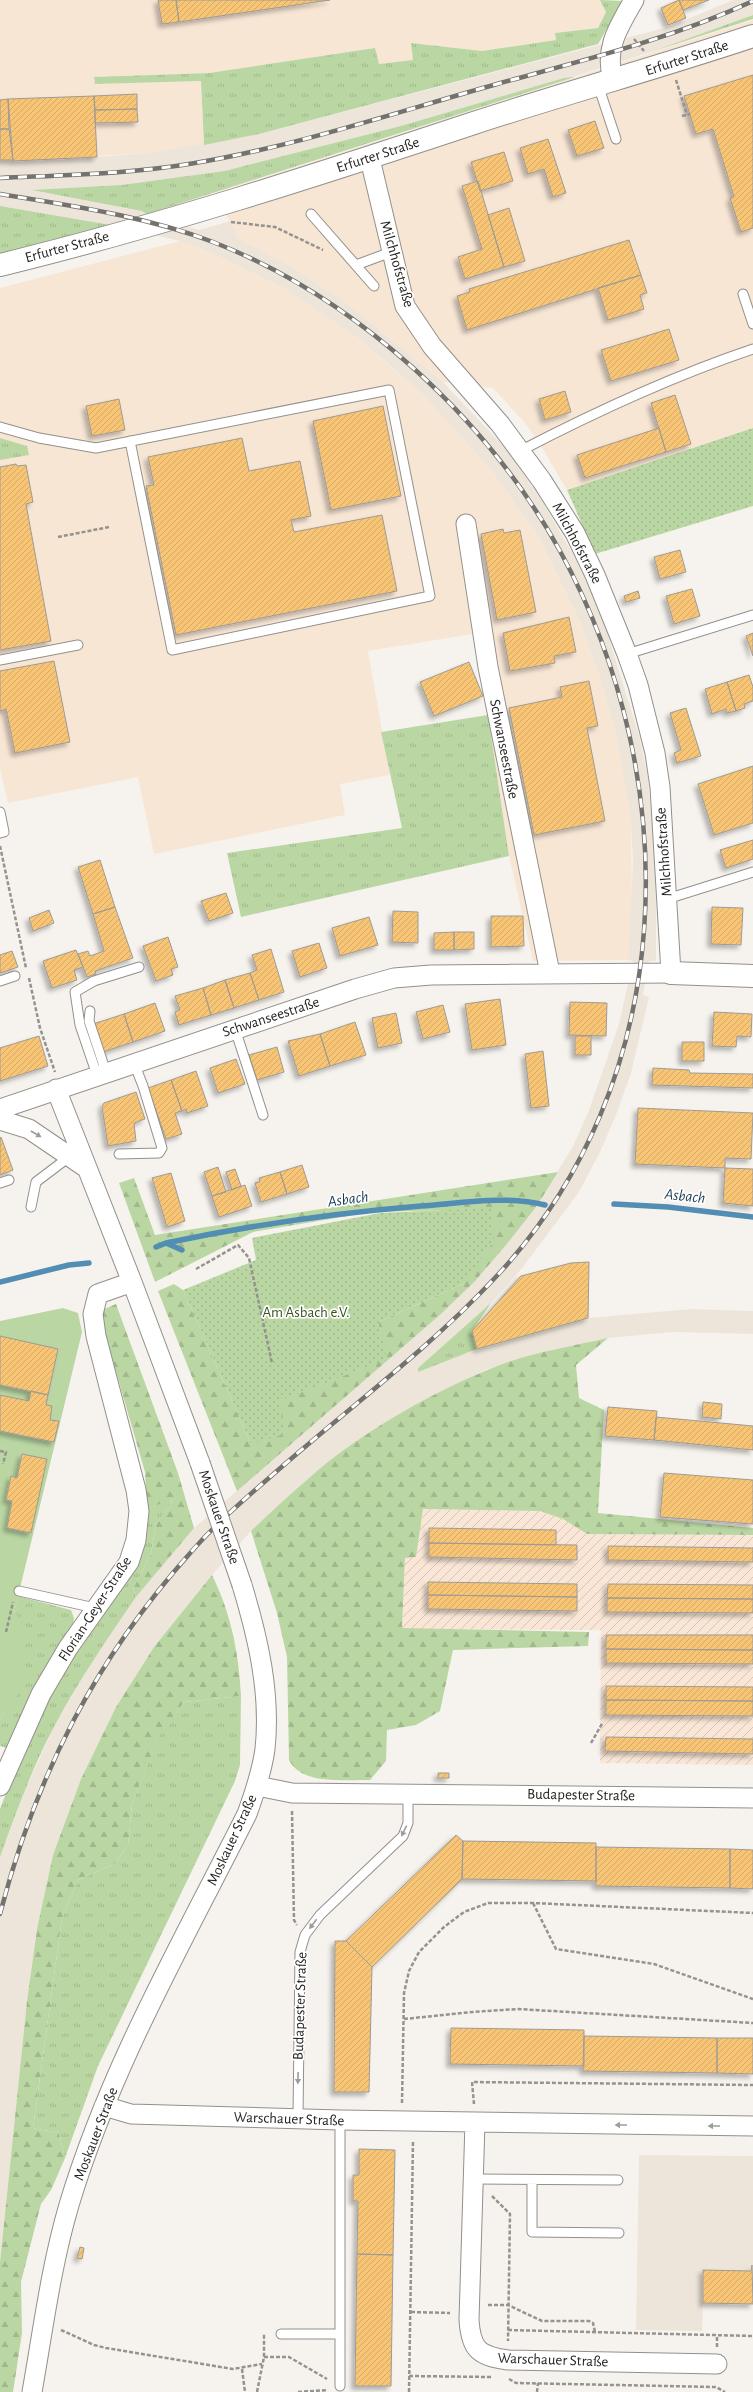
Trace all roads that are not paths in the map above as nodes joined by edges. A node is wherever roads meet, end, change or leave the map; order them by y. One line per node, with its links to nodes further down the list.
1 (634, 0): 3 (street)
2 (753, 36): 3 (street, Erfurter Straße)
3 (606, 83): 4 (lane); 5 (street, Erfurter Straße)
4 (616, 139)
5 (370, 159): 7 (street, Milchhofstraße); 8 (street, Erfurter Straße)
6 (311, 214): 9 (lane)
7 (391, 252): 9 (lane); 16 (street, Milchhofstraße)
8 (1, 264)
9 (356, 265): 10 (lane)
10 (374, 286)
11 (743, 294): 12 (lane)
12 (753, 324)
13 (753, 349): 16 (lane)
14 (0, 428): 15 (lane)
15 (130, 441): 15 (lane)
16 (520, 452): 20 (street, Milchhofstraße)
17 (466, 524): 27 (street, Schwanseestraße)
18 (753, 615): 20 (lane)
19 (78, 645): 21 (lane)
20 (627, 654): 25 (street, Milchhofstraße)
21 (0, 660)
22 (0, 812): 23 (lane)
23 (0, 833)
24 (753, 872): 25 (lane)
25 (667, 899): 28 (street, Milchhofstraße)
26 (139, 967): 35 (lane)
27 (550, 973): 28 (street, Schwanseestraße); 33 (street, Schwanseestraße)
28 (671, 973): 30 (street, Schwanseestraße)
29 (15, 976): 31 (lane)
30 (753, 976)
31 (0, 981)
32 (90, 1011): 35 (lane)
33 (235, 1029): 34 (street, Schwanseestraße); 38 (lane)
34 (134, 1063): 35 (street, Schwanseestraße); 40 (lane)
35 (102, 1074): 36 (street, Schwanseestraße)
36 (56, 1089): 37 (street, Schwanseestraße); 42 (street, Moskauer Straße)
37 (0, 1109)
38 (263, 1115)
39 (0, 1120): 41 (street, one-way to 41)
40 (119, 1154)
41 (69, 1157): 42 (street); 43 (lane)
42 (85, 1167): 44 (street, Moskauer Straße)
43 (31, 1207)
44 (132, 1282): 46 (street, Florian-Geyer-Straße); 48 (street, Moskauer Straße, bridge)
45 (19, 1591): 46 (lane)
46 (95, 1608): 47 (street, Florian-Geyer-Straße)
47 (0, 1786)
48 (257, 1786): 49 (street, Budapester Straße); 51 (street, Moskauer Straße)
49 (408, 1794): 50 (street, Budapester Straße); 52 (lane, Budapester Straße, one-way to 52)
50 (753, 1798)
51 (104, 2106): 52 (street, Warschauer Straße); 64 (street, Moskauer Straße)
52 (298, 2118): 53 (street, Warschauer Straße)
53 (340, 2120): 54 (street, Warschauer Straße); 61 (lane)
54 (475, 2122): 55 (street, Warschauer Straße, one-way to 54); 56 (street, Warschauer Straße)
55 (753, 2126)
56 (473, 2179): 57 (lane); 62 (street, Warschauer Straße)
57 (532, 2180): 58 (lane); 59 (lane)
58 (618, 2180)
59 (619, 2232)
60 (281, 2334): 61 (lane)
61 (340, 2334): 63 (lane)
62 (717, 2364)
63 (340, 2386)
64 (32, 2392)

